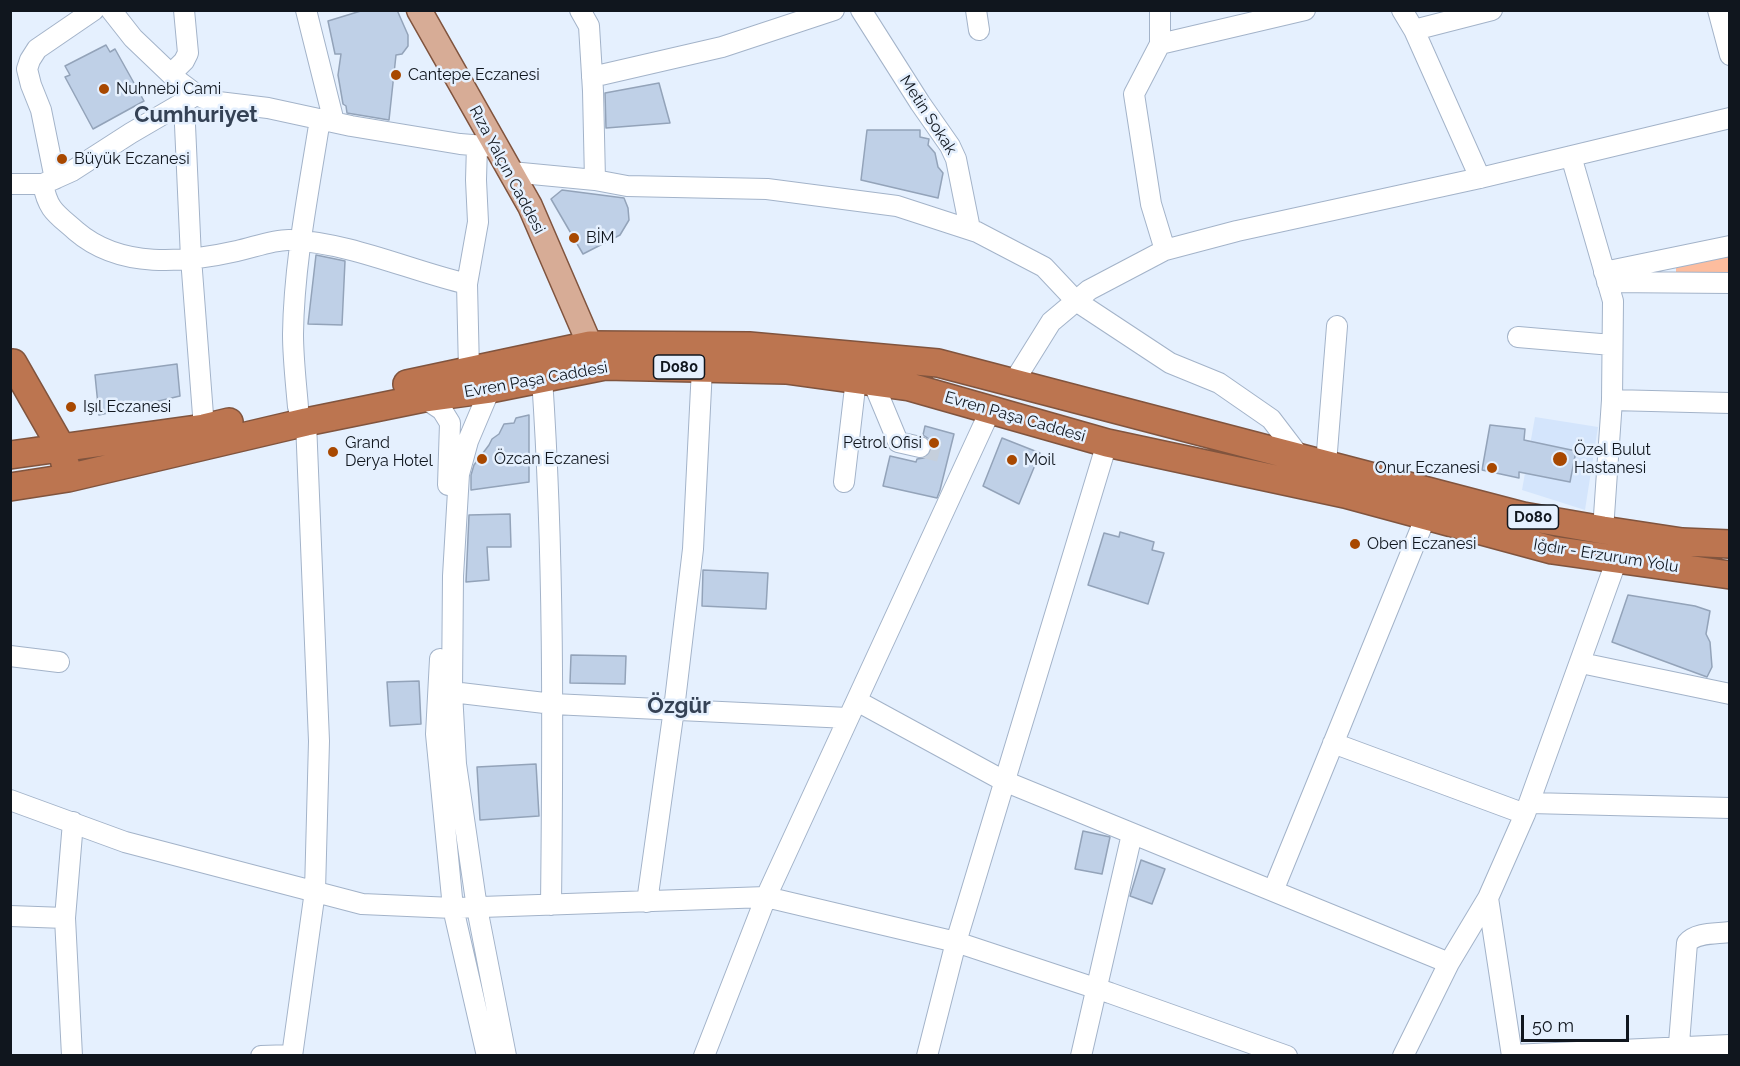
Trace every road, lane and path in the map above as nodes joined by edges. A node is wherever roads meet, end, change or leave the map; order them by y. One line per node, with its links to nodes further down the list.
1 (94, 10): 29 (street)
2 (111, 10): 19 (street)
3 (184, 10): 19 (street)
4 (306, 10): 23 (street)
5 (419, 10): 24 (main road, Rıza Yalçın Caddesi)
6 (834, 10): 20 (street)
7 (861, 10): 31 (street, Metin Sokak)
8 (976, 10): 15 (street)
9 (1160, 10): 17 (street)
10 (1305, 10): 17 (street)
11 (1402, 10): 16 (street)
12 (1492, 10): 16 (street)
13 (1718, 10): 18 (street)
14 (587, 13): 20 (street)
15 (979, 30)
16 (1414, 30): 27 (street)
17 (1160, 44): 34 (street)
18 (1730, 55)
19 (171, 74): 21 (street)
20 (592, 77): 28 (street)
21 (190, 99): 23 (street); 29 (street); 35 (street)
22 (1730, 118): 25 (street)
23 (327, 121): 24 (street); 32 (street)
24 (487, 146): 26 (main road, Rıza Yalçın Caddesi); 38 (street)
25 (1571, 156): 27 (street); 36 (street)
26 (511, 172): 28 (street); 43 (main road, Rıza Yalçın Caddesi)
27 (1480, 178): 34 (street)
28 (596, 180): 31 (street)
29 (49, 181): 30 (street); 35 (street)
30 (10, 184)
31 (969, 229): 39 (street)
32 (300, 241): 35 (street); 38 (street); 55 (street)
33 (1730, 246): 36 (street)
34 (1165, 250): 39 (street)
35 (191, 258): 56 (street)
36 (1606, 277): 37 (street); 42 (street)
37 (1730, 283)
38 (467, 284): 46 (street)
39 (1076, 301): 49 (street); 62 (street)
40 (1337, 326): 63 (street)
41 (1518, 337): 42 (street)
42 (1612, 345): 52 (street)
43 (597, 355): 45 (highway, Evren Paşa Caddesi / D080); 46 (highway, Evren Paşa Caddesi / D080); 47 (highway, Evren Paşa Caddesi / D080); 49 (highway, Evren Paşa Caddesi / D080)
44 (12, 363): 58 (highway)
45 (702, 368): 48 (highway, Evren Paşa Caddesi / D080); 79 (street)
46 (469, 371): 55 (highway, Evren Paşa Caddesi / D080)
47 (542, 378): 50 (highway, Evren Paşa Caddesi / D080); 78 (street)
48 (864, 381): 54 (highway, Evren Paşa Caddesi / D080); 59 (street); 65 (street)
49 (1013, 383): 62 (highway, Evren Paşa Caddesi / D080)
50 (490, 389): 51 (highway, Evren Paşa Caddesi / D080); 76 (street)
51 (424, 398): 55 (highway, Evren Paşa Caddesi / D080); 94 (street)
52 (1612, 400): 53 (street); 69 (street)
53 (1730, 404)
54 (988, 410): 57 (highway, Evren Paşa Caddesi / D080); 60 (street); 80 (street)
55 (302, 415): 56 (highway, Evren Paşa Caddesi / D080); 64 (highway, Evren Paşa Caddesi / D080); 88 (street)
56 (204, 428): 58 (highway, Evren Paşa Caddesi / D080)
57 (1107, 442): 67 (highway, Evren Paşa Caddesi / D080); 82 (street)
58 (61, 447): 61 (highway, Evren Paşa Caddesi / D080); 64 (highway)
59 (920, 447)
60 (949, 454)
61 (10, 455)
62 (1300, 458): 63 (highway, Evren Paşa Caddesi / D080)
63 (1333, 466): 69 (highway, Iğdır - Erzurum Yolu / D080)
64 (68, 478): 66 (highway, Evren Paşa Caddesi / D080)
65 (844, 482)
66 (10, 487)
67 (1345, 494): 68 (highway, Iğdır - Erzurum Yolu / D080)
68 (1426, 516): 71 (highway, Iğdır - Erzurum Yolu / D080); 81 (street)
69 (1603, 530): 70 (highway, Iğdır - Erzurum Yolu / D080)
70 (1730, 544)
71 (1617, 560): 72 (highway, Iğdır - Erzurum Yolu / D080); 75 (street)
72 (1730, 575)
73 (10, 656): 74 (street)
74 (59, 662)
75 (1581, 663): 77 (street); 84 (street)
76 (452, 692): 78 (street); 95 (street)
77 (1730, 694)
78 (553, 704): 79 (street); 93 (street)
79 (674, 709): 80 (street); 92 (street)
80 (853, 709): 82 (street); 90 (street)
81 (1333, 744): 84 (street); 89 (street)
82 (1004, 781): 87 (street); 99 (street)
83 (10, 800): 86 (street)
84 (1528, 808): 85 (street); 91 (street)
85 (1730, 808)
86 (73, 822): 88 (street); 97 (street)
87 (1132, 834): 89 (street); 101 (street)
88 (315, 891): 94 (street); 104 (street)
89 (1273, 891): 100 (street)
90 (766, 897): 92 (street); 99 (street); 110 (street)
91 (1488, 898): 100 (street); 105 (street)
92 (648, 902): 93 (street)
93 (550, 905): 95 (street)
94 (453, 908): 95 (street); 108 (street)
95 (477, 908): 109 (street)
96 (10, 916): 97 (street)
97 (65, 918): 106 (street)
98 (1730, 932): 103 (street)
99 (956, 942): 101 (street); 111 (street)
100 (1449, 963): 114 (street)
101 (1096, 988): 112 (street); 113 (street)
102 (1730, 1046): 103 (street)
103 (1678, 1052): 105 (street)
104 (292, 1055): 107 (street)
105 (1512, 1055)
106 (72, 1056)
107 (261, 1056)
108 (487, 1056)
109 (506, 1056)
110 (704, 1056)
111 (927, 1056)
112 (1081, 1056)
113 (1287, 1056)
114 (1403, 1056)

